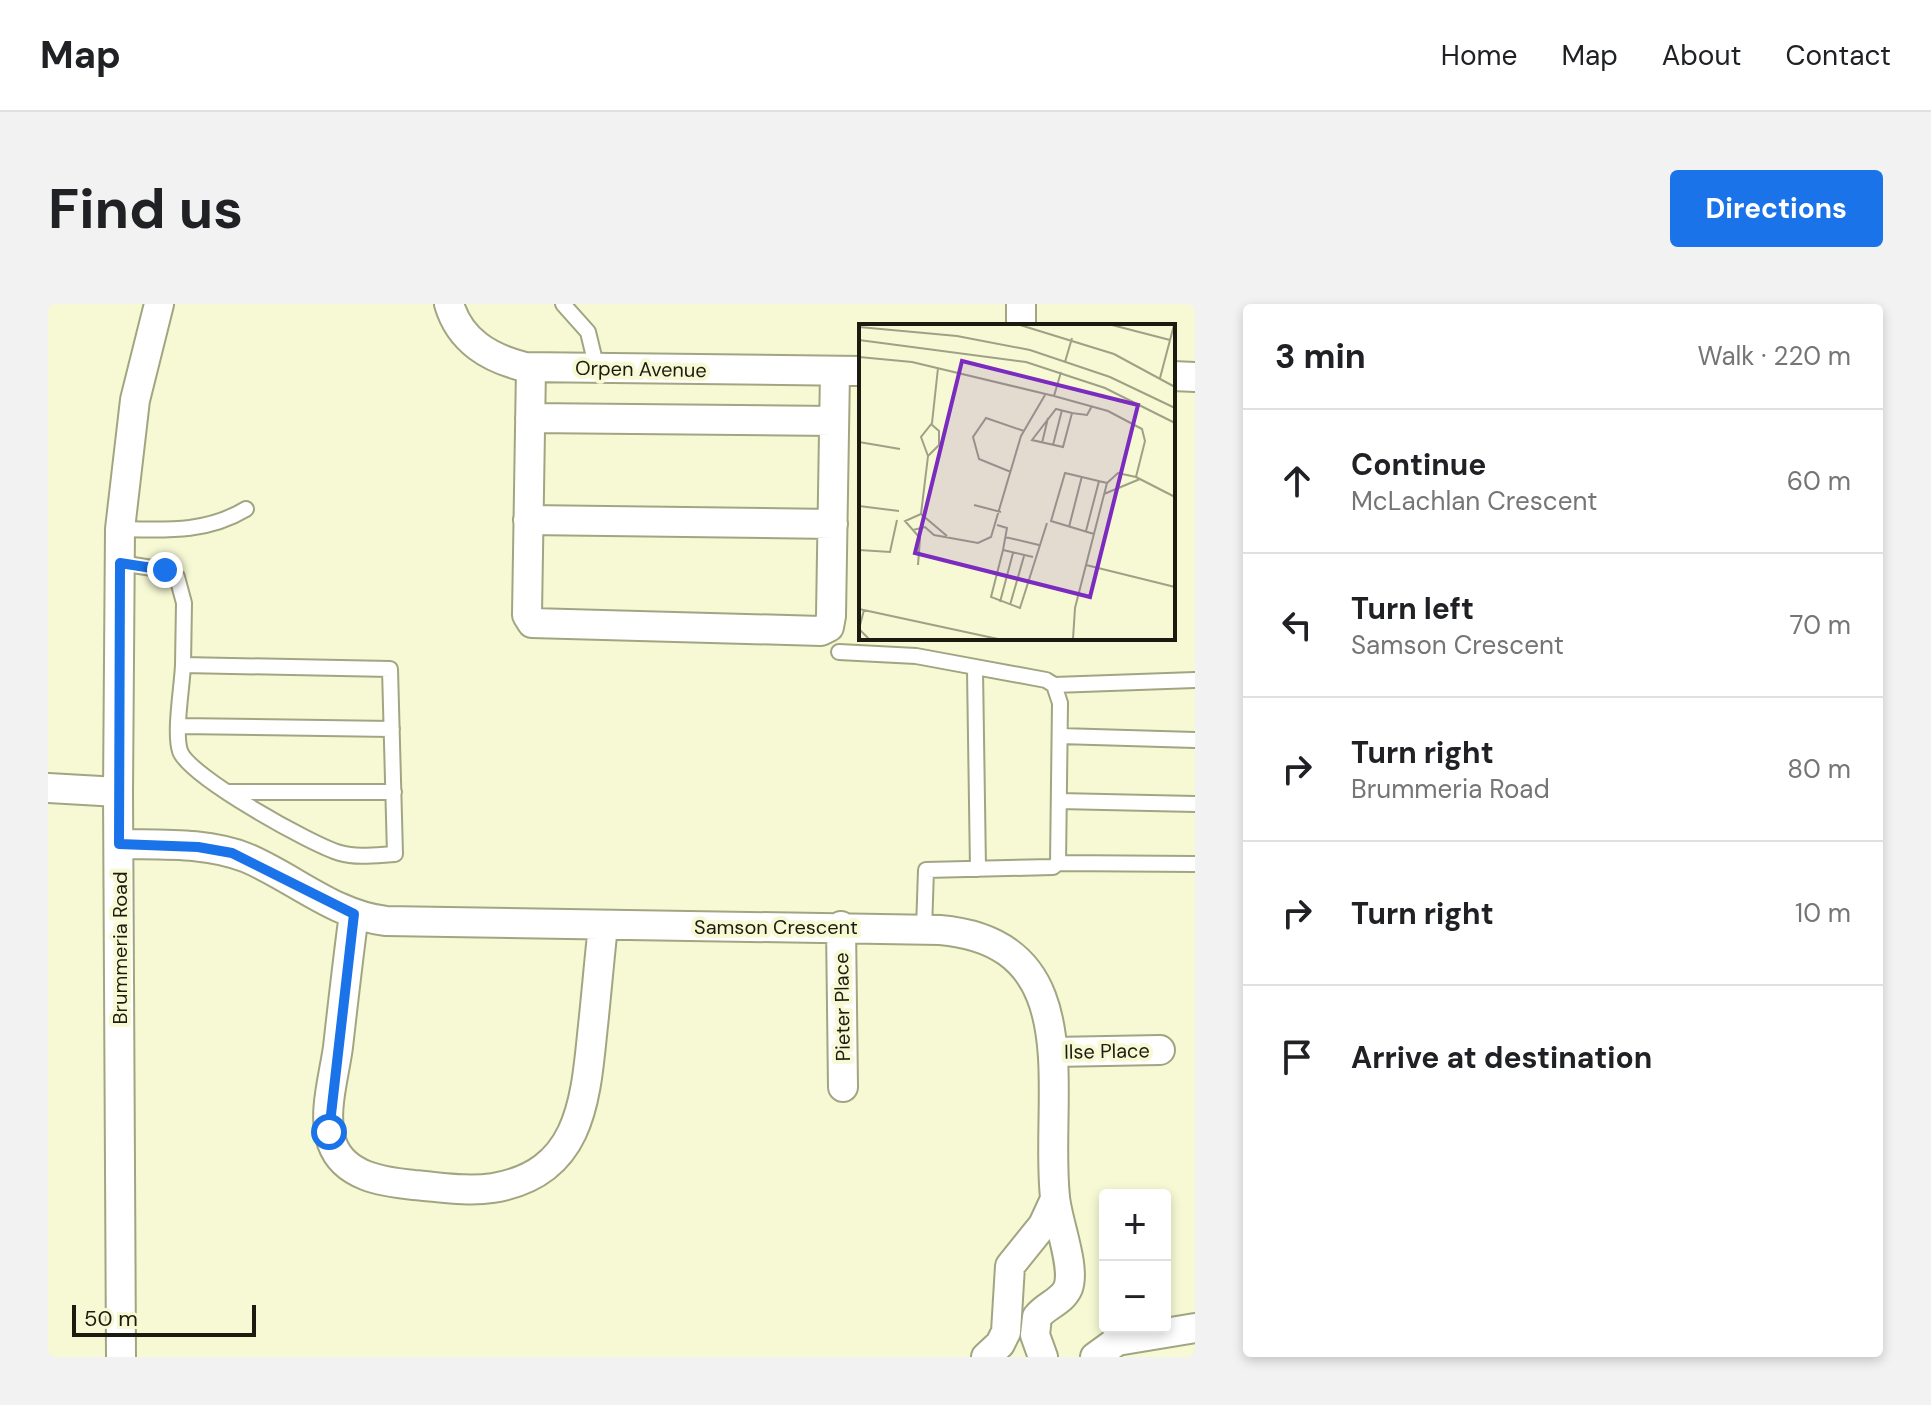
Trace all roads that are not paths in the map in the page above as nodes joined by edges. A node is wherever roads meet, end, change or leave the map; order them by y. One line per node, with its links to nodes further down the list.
1 (159, 304): 14 (street, Brummeria Road)
2 (449, 304): 4 (street, Orpen Avenue)
3 (563, 304): 5 (lane)
4 (531, 368): 5 (street, Orpen Avenue); 9 (street)
5 (597, 369): 6 (street, Orpen Avenue)
6 (848, 371): 10 (street)
7 (1175, 376): 8 (street)
8 (1195, 377)
9 (530, 418): 10 (street); 12 (street)
10 (834, 421): 13 (street)
11 (246, 509): 14 (lane)
12 (528, 520): 13 (street); 13 (street)
13 (833, 524)
14 (120, 529): 15 (street, Brummeria Road)
15 (120, 563): 17 (lane); 26 (street, Brummeria Road)
16 (839, 652): 18 (lane)
17 (183, 665): 21 (lane); 22 (lane)
18 (975, 670): 20 (lane); 34 (lane)
19 (1195, 680): 20 (lane)
20 (1054, 685): 23 (lane)
21 (180, 726): 22 (lane); 27 (lane)
22 (392, 729): 28 (lane)
23 (1060, 736): 24 (lane); 29 (lane)
24 (1195, 740)
25 (48, 788): 26 (street)
26 (118, 792): 31 (street, Brummeria Road)
27 (228, 792): 28 (lane); 28 (lane)
28 (394, 792)
29 (1059, 801): 30 (lane); 32 (lane)
30 (1195, 804)
31 (119, 844): 35 (street, Samson Crescent); 46 (street, Brummeria Road)
32 (1058, 863): 33 (lane); 34 (lane)
33 (1195, 864)
34 (978, 869): 38 (lane)
35 (354, 914): 36 (street, Samson Crescent); 36 (street)
36 (603, 926): 37 (street, Samson Crescent)
37 (841, 926): 38 (street, Samson Crescent); 41 (street, Pieter Place)
38 (924, 929): 40 (street, Samson Crescent)
39 (1160, 1050): 40 (street, Ilse Place)
40 (1053, 1052): 42 (street, Samson Crescent)
41 (843, 1087)
42 (1055, 1199): 43 (street); 44 (street, Samson Crescent)
43 (1009, 1288): 44 (street); 47 (street)
44 (1043, 1309): 48 (street)
45 (1195, 1328): 49 (street)
46 (121, 1357)
47 (986, 1357)
48 (1043, 1357)
49 (1095, 1357)

